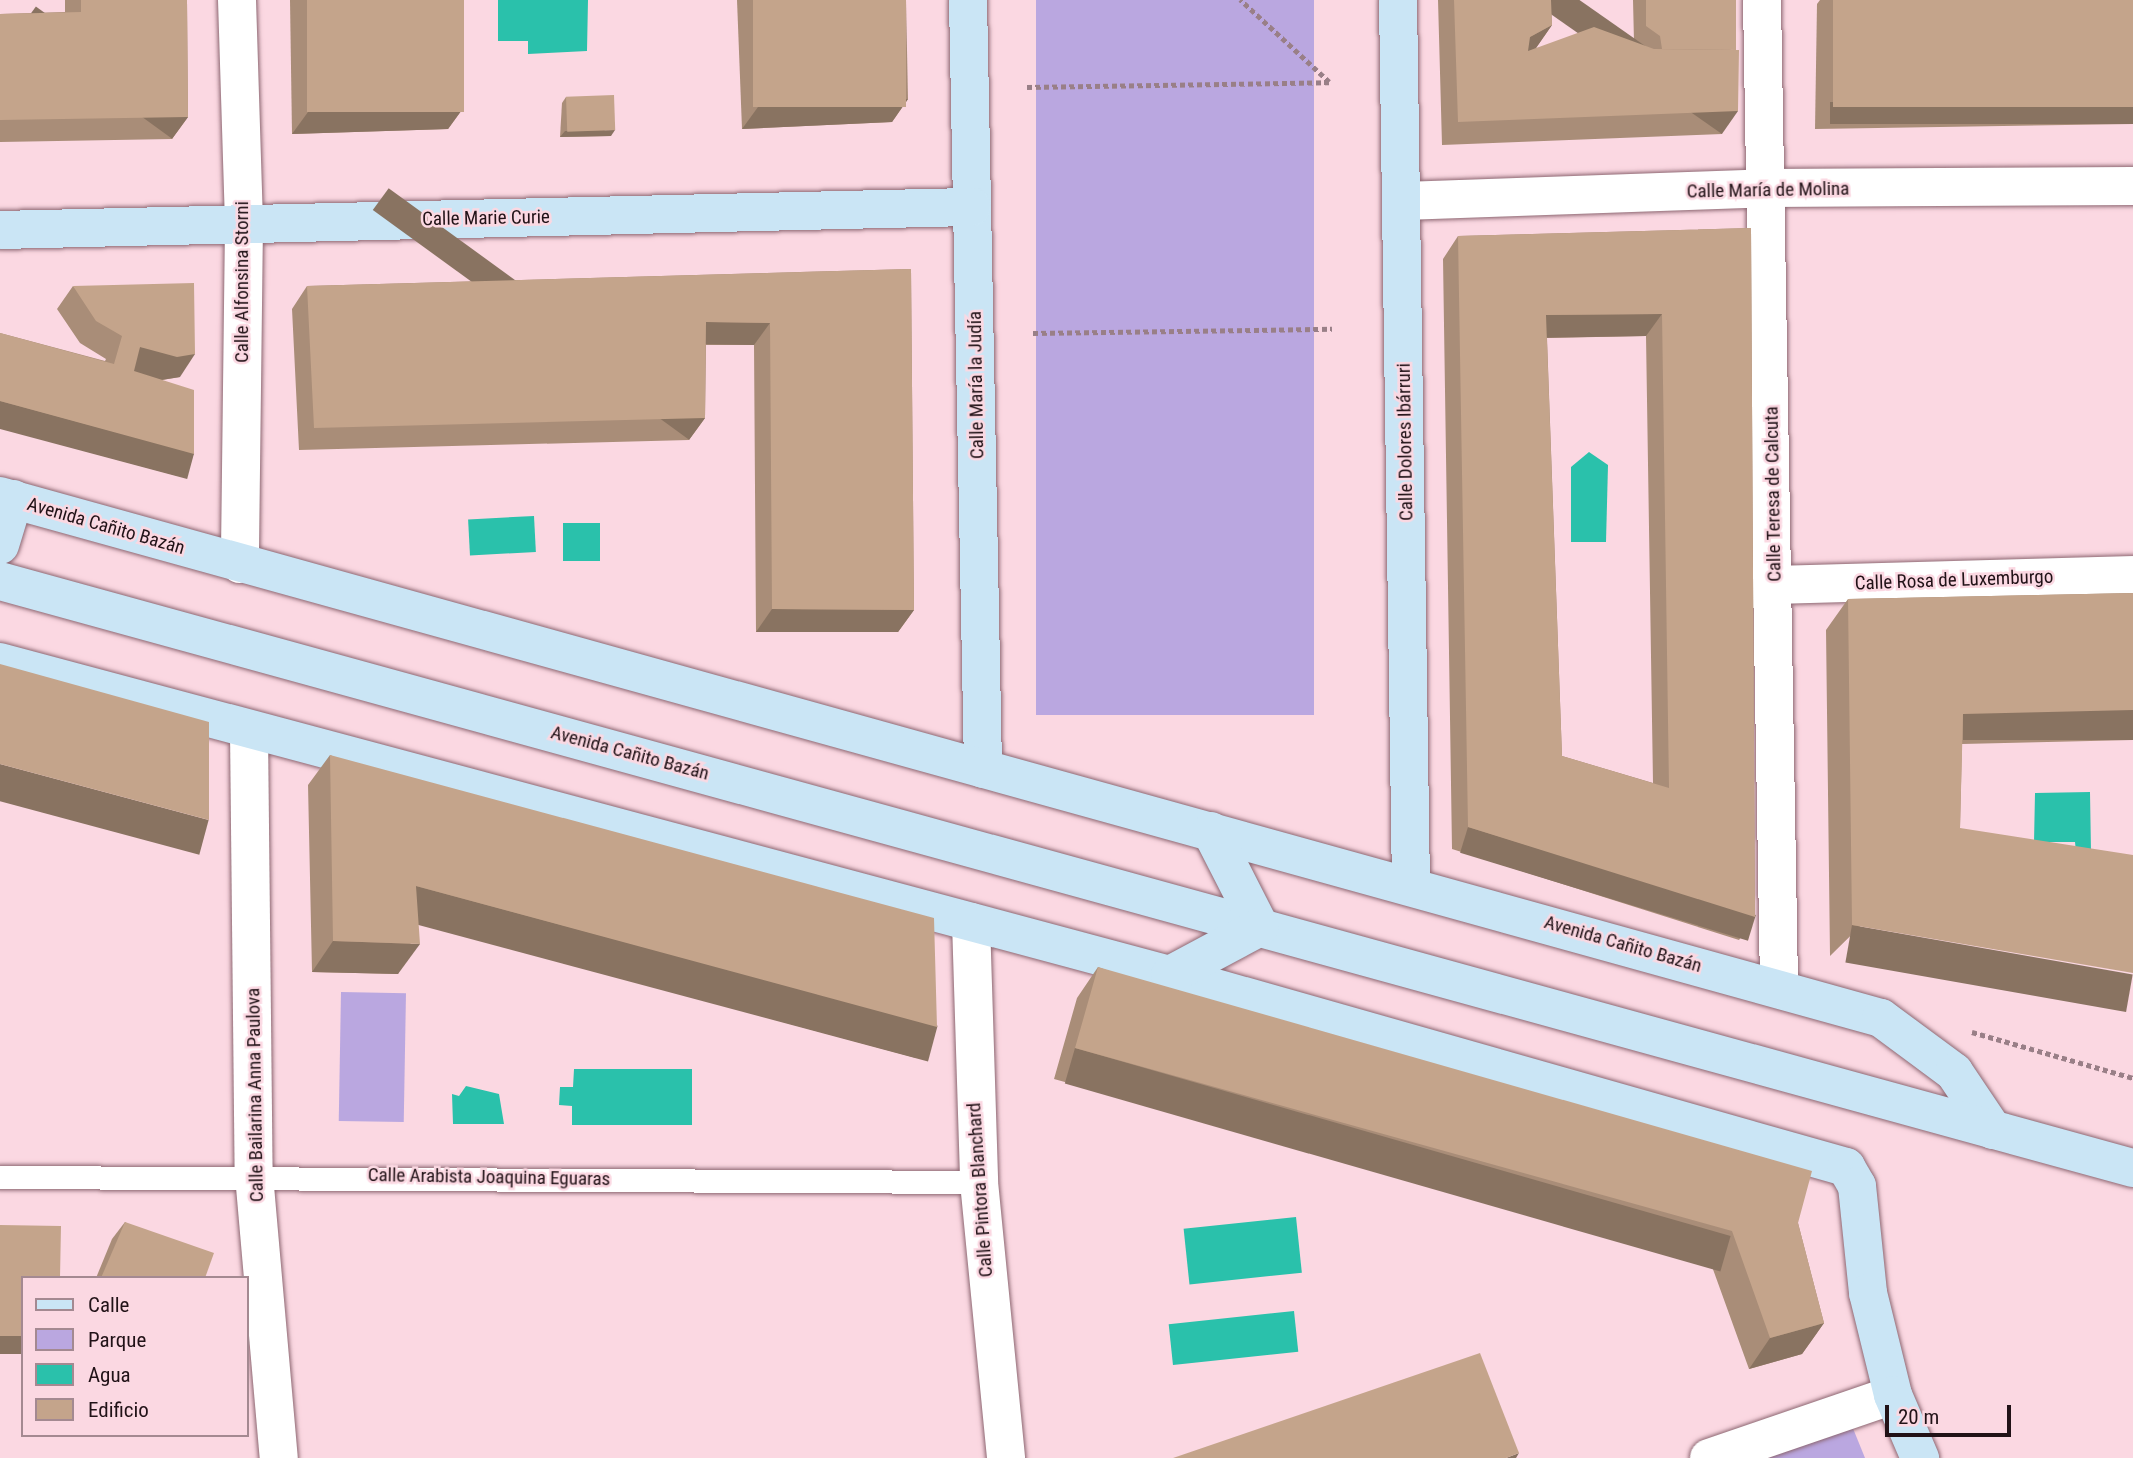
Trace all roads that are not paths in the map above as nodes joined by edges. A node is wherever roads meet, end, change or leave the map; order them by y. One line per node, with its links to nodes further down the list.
1 (237, 0): 9 (street, Calle Alfonsina Storni)
2 (968, 0): 8 (street, Calle María la Judía)
3 (1398, 0): 7 (street, Calle Dolores Ibárruri)
4 (1762, 0): 6 (street, Calle Teresa de Calcuta)
5 (2133, 186): 6 (street, Calle María de Molina)
6 (1766, 188): 7 (street, Calle María de Molina); 16 (street, Calle Teresa de Calcuta)
7 (1403, 201): 21 (street, Calle Dolores Ibárruri)
8 (972, 207): 9 (street, Calle Marie Curie); 19 (street, Calle María la Judía)
9 (244, 223): 10 (street, Calle Marie Curie); 13 (street, Calle Alfonsina Storni)
10 (0, 230)
11 (7, 497): 12 (street, Avenida Cañito Bazán); 13 (street, Avenida Cañito Bazán)
12 (0, 545)
13 (240, 565): 19 (street, Avenida Cañito Bazán)
14 (2133, 575): 16 (street, Calle Rosa de Luxemburgo)
15 (0, 581): 23 (street, Avenida Cañito Bazán)
16 (1775, 585): 25 (street, Calle Teresa de Calcuta)
17 (0, 662): 18 (street)
18 (249, 732): 22 (street); 28 (street, Calle Bailarina Anna Paulova)
19 (982, 769): 20 (street, Avenida Cañito Bazán)
20 (1211, 831): 21 (street, Avenida Cañito Bazán); 23 (street)
21 (1411, 884): 25 (street, Avenida Cañito Bazán)
22 (971, 922): 24 (street); 30 (street, Calle Pintora Blanchard)
23 (1260, 927): 24 (street); 26 (street, Avenida Cañito Bazán)
24 (1170, 975): 31 (street)
25 (1779, 988): 26 (street, Avenida Cañito Bazán)
26 (1993, 1130): 27 (street, Avenida Cañito Bazán)
27 (2133, 1167)
28 (254, 1175): 29 (lane, Calle Arabista Joaquina Eguaras); 30 (lane, Calle Arabista Joaquina Eguaras); 32 (street, Calle Bailarina Anna Paulova)
29 (0, 1177)
30 (979, 1182): 33 (street, Calle Pintora Blanchard)
31 (1893, 1395): 34 (street); 35 (street)
32 (279, 1458)
33 (1006, 1458)
34 (1709, 1458)
35 (1920, 1458)

